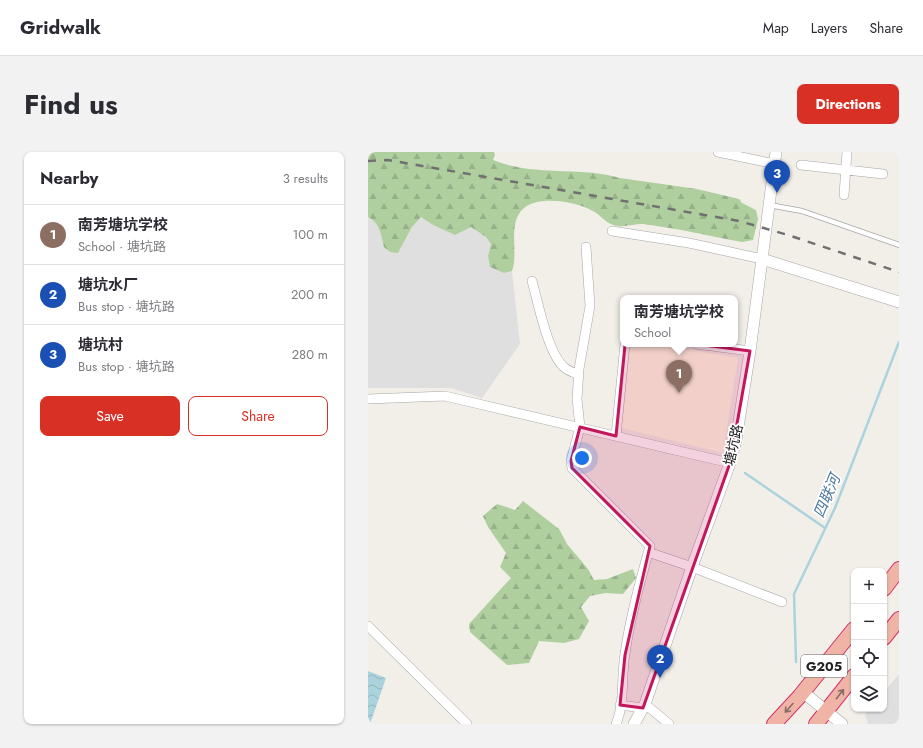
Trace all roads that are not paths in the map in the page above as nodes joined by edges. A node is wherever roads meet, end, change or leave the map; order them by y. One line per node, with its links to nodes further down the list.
1 (718, 152): 4 (street)
2 (776, 152): 4 (street, 塘坑路)
3 (847, 152): 6 (street)
4 (774, 164): 9 (street, 塘坑路)
5 (801, 165): 6 (street)
6 (846, 170): 7 (street); 8 (street)
7 (883, 174)
8 (844, 195)
9 (769, 205): 11 (lane); 13 (street, 塘坑路)
10 (612, 231): 13 (street)
11 (899, 245)
12 (586, 247): 19 (street)
13 (762, 259): 15 (street); 18 (street, 塘坑路)
14 (532, 281): 19 (street)
15 (899, 302)
16 (625, 347): 22 (street)
17 (719, 347): 18 (street)
18 (750, 351): 23 (street, 塘坑路)
19 (579, 375): 21 (street)
20 (368, 399): 21 (street)
21 (580, 427): 22 (street); 24 (street)
22 (616, 436): 23 (street)
23 (730, 463): 25 (street, 塘坑路)
24 (648, 552): 25 (street); 35 (street)
25 (692, 567): 28 (street); 36 (street, 塘坑路)
26 (899, 569): 27 (highway)
27 (887, 585)
28 (782, 602)
29 (899, 619): 31 (highway)
30 (368, 626): 38 (street)
31 (887, 634)
32 (850, 644): 34 (highway, G205)
33 (851, 680): 37 (highway, G205, one-way to 33)
34 (803, 692): 37 (street); 42 (highway, G205, one-way to 42)
35 (620, 705): 36 (street); 39 (street)
36 (644, 706): 40 (street, 塘坑路); 41 (street)
37 (826, 711): 43 (highway, G205); 44 (street)
38 (467, 724)
39 (616, 724)
40 (634, 724)
41 (669, 724)
42 (774, 724)
43 (816, 724)
44 (842, 724)

